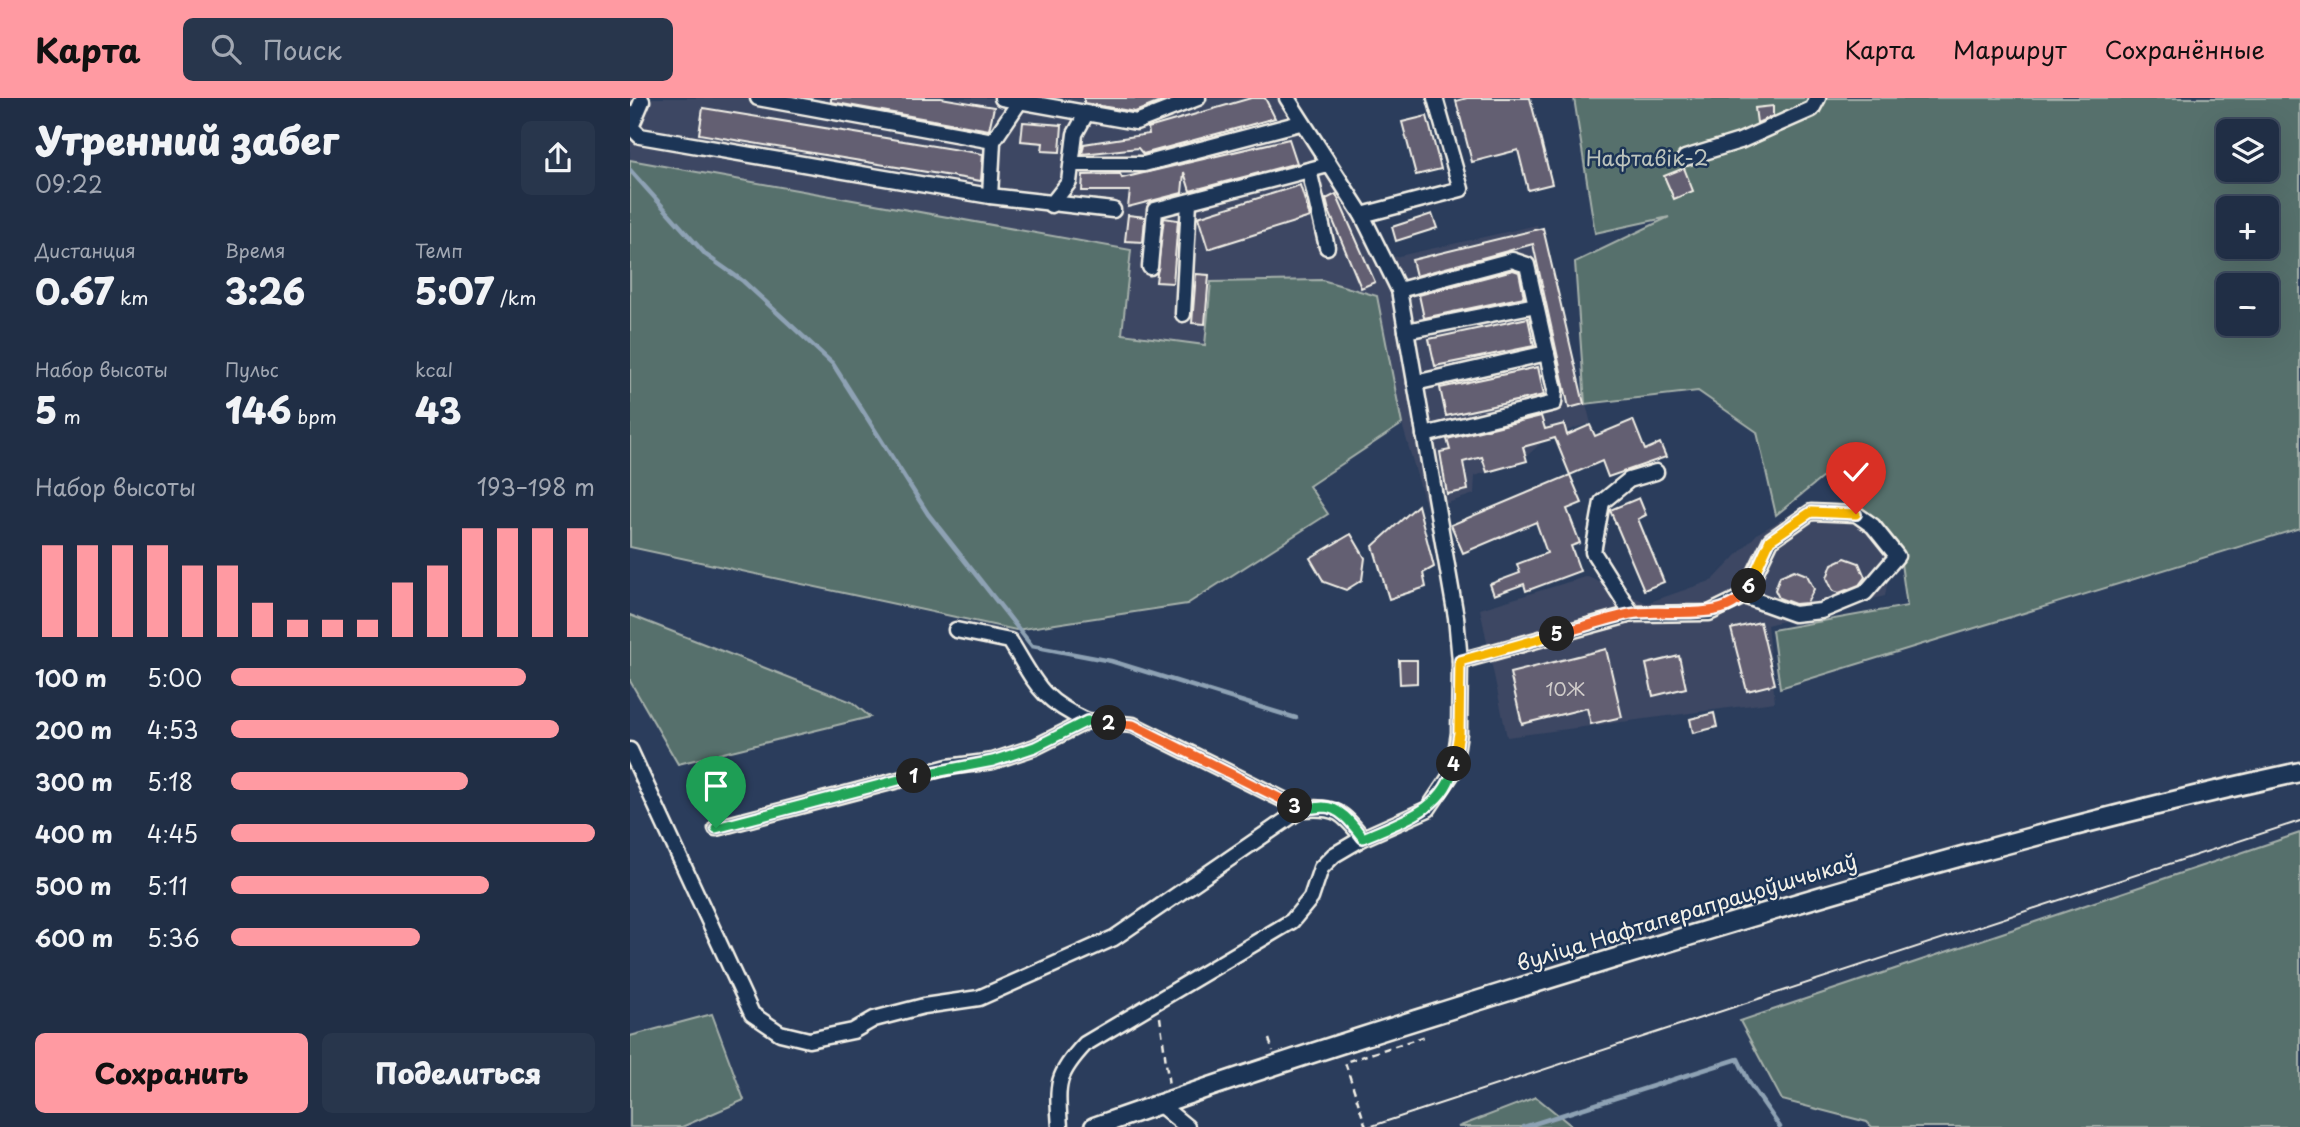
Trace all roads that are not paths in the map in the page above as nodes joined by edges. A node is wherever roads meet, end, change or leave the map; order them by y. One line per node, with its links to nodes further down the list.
1 (758, 98): 11 (street)
2 (1002, 98): 8 (street)
3 (1198, 98): 9 (street)
4 (1287, 98): 10 (street)
5 (1435, 98): 20 (street)
6 (1818, 98): 12 (street)
7 (642, 101): 16 (street)
8 (1020, 101): 9 (street); 11 (street)
9 (1086, 114): 13 (street)
10 (1300, 123): 13 (street); 14 (street)
11 (993, 141): 16 (street)
12 (1685, 158)
13 (1073, 164): 18 (street)
14 (1328, 165): 15 (street); 20 (street)
15 (1309, 170): 17 (street); 21 (street)
16 (990, 196): 18 (street)
17 (1189, 202): 22 (street); 25 (street)
18 (1051, 205): 19 (street)
19 (1113, 210)
20 (1362, 215): 23 (street)
21 (1327, 247)
22 (1150, 267)
23 (1399, 290): 24 (street); 26 (street)
24 (1536, 305): 26 (street); 27 (street)
25 (1183, 314)
26 (1406, 331): 28 (street)
27 (1547, 353): 28 (street); 29 (street)
28 (1415, 383): 29 (street)
29 (1423, 435): 34 (street)
30 (1656, 472): 32 (street)
31 (1744, 596): 31 (street); 32 (street)
32 (1632, 614): 34 (street)
33 (956, 630): 35 (street)
34 (1460, 661): 40 (street)
35 (1087, 721): 38 (street); 39 (street)
36 (630, 750): 38 (street)
37 (2300, 772): 41 (main road, вуліца Нафтаперапрацоўшчыкаў)
38 (1302, 809): 40 (street)
39 (716, 828)
40 (1363, 838): 42 (street)
41 (1165, 1102): 43 (main road, вуліца Нафтаперапрацоўшчыкаў); 44 (street)
42 (1060, 1127)
43 (1094, 1127)
44 (1186, 1127)

